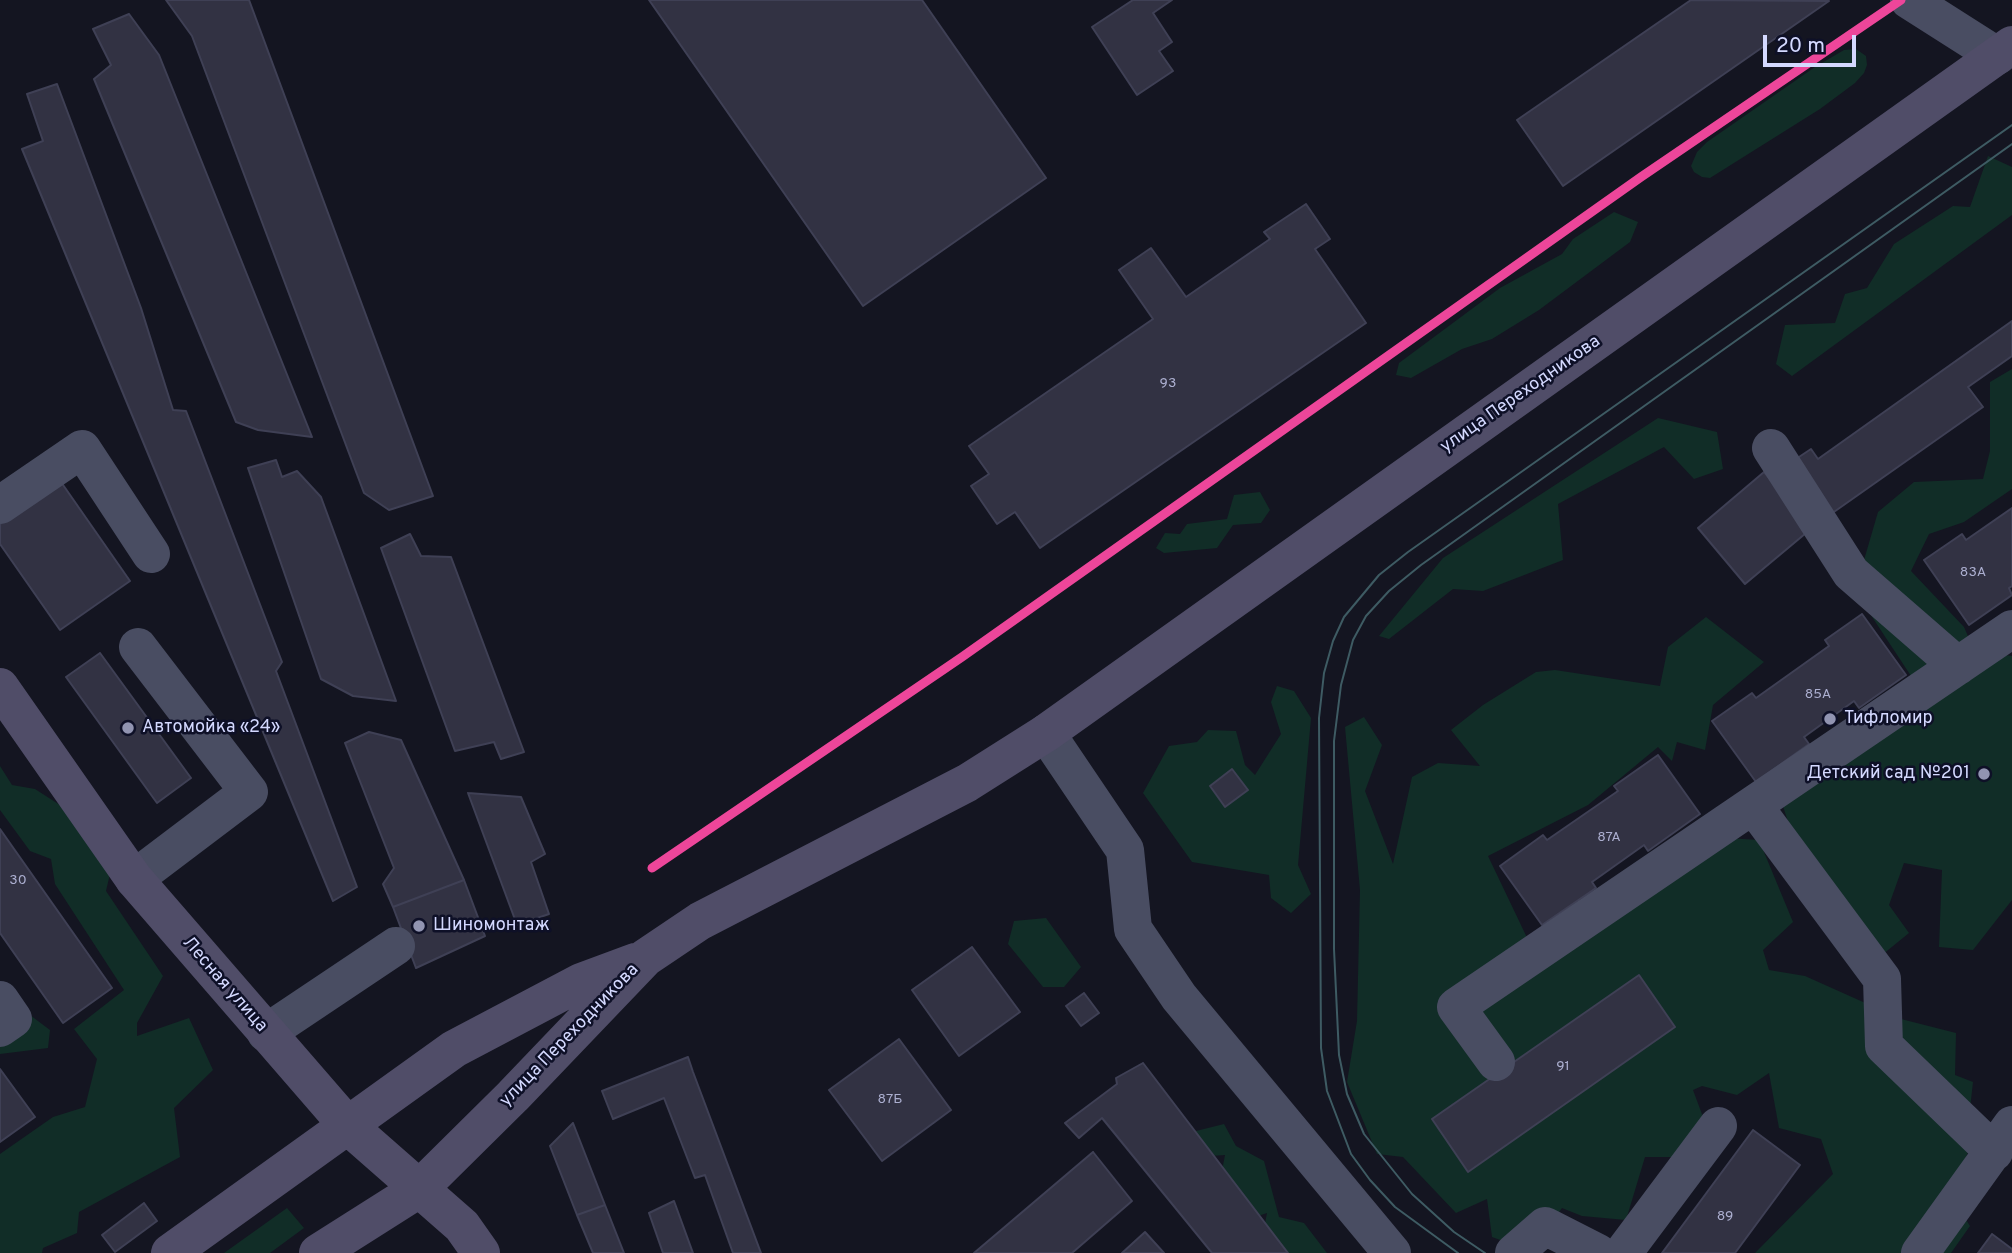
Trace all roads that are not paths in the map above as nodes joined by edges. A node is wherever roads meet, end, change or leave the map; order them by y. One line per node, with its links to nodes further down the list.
1 (1909, 0): 2 (lane)
2 (2005, 51): 10 (main road, улица Переходникова)
3 (1771, 448): 8 (lane)
4 (0, 505): 5 (lane)
5 (151, 554)
6 (2012, 629): 8 (lane)
7 (138, 647): 12 (lane)
8 (1958, 666): 11 (lane)
9 (0, 687): 12 (main road, Лесная улица)
10 (1046, 733): 14 (main road, улица Переходникова); 26 (lane)
11 (1753, 805): 18 (lane); 21 (lane)
12 (134, 879): 17 (main road, Лесная улица)
13 (396, 946): 17 (lane)
14 (645, 958): 19 (main road, улица Переходникова); 22 (main road, улица Переходникова)
15 (0, 1000): 16 (lane)
16 (0, 1028)
17 (266, 1033): 19 (main road, Лесная улица)
18 (1496, 1062)
19 (348, 1126): 22 (main road, Лесная улица); 23 (main road, улица Переходникова)
20 (1718, 1126): 29 (lane)
21 (2003, 1139): 30 (lane)
22 (419, 1189): 24 (main road, улица Переходникова); 25 (main road, Лесная улица)
23 (170, 1253)
24 (318, 1253)
25 (481, 1253)
26 (1392, 1253)
27 (1514, 1253): 28 (lane)
28 (1598, 1253)
29 (1623, 1253)
30 (1920, 1253)

